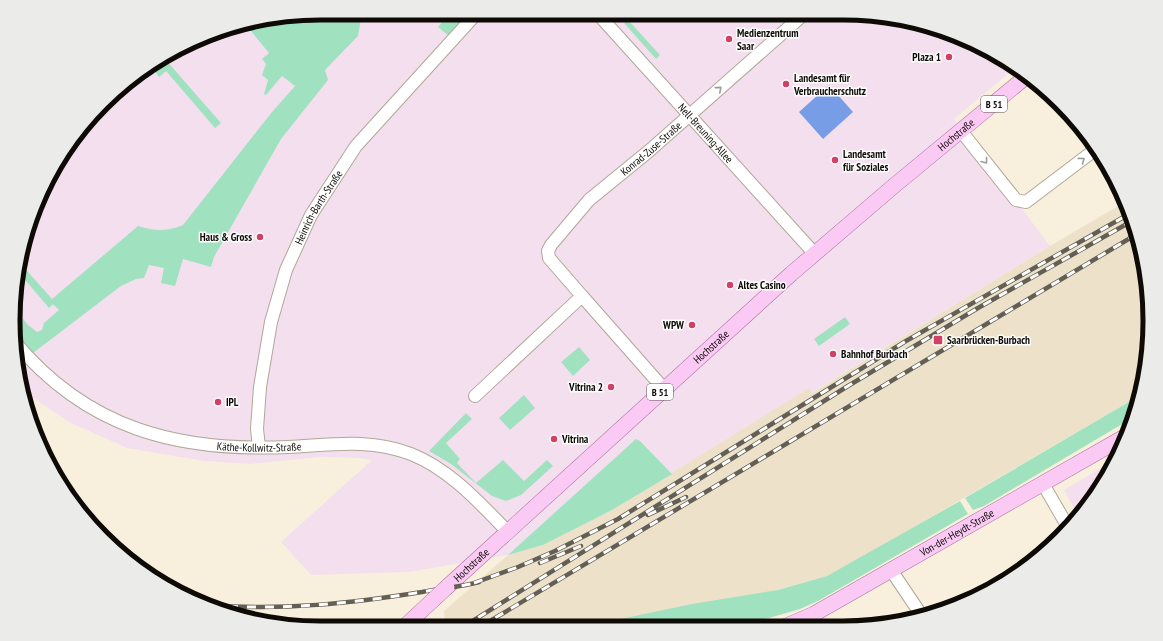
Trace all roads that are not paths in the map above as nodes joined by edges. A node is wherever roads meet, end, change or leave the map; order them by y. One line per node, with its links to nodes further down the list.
1 (471, 20): 14 (street, Heinrich-Barth-Straße)
2 (603, 20): 5 (street, Nell-Breuning-Allee)
3 (797, 20): 5 (street, Konrad-Zuse-Straße, one-way to 3)
4 (1022, 80): 6 (main road, Hochstraße / B 51)
5 (690, 115): 8 (street, Nell-Breuning-Allee); 9 (street, Konrad-Zuse-Straße)
6 (961, 131): 7 (street, one-way to 7); 8 (main road, Hochstraße / B 51)
7 (1091, 153)
8 (814, 253): 11 (main road, Hochstraße / B 51)
9 (582, 296): 11 (street, Konrad-Zuse-Straße); 12 (street)
10 (22, 350): 14 (street, Käthe-Kollwitz-Straße)
11 (664, 389): 17 (main road, Hochstraße / B 51)
12 (475, 396)
13 (1117, 441): 15 (main road, Von-der-Heydt-Straße)
14 (259, 447): 17 (street, Käthe-Kollwitz-Straße)
15 (1043, 484): 16 (street); 18 (main road, Von-der-Heydt-Straße)
16 (1065, 522)
17 (507, 532): 20 (main road, Hochstraße / B 51, bridge)
18 (890, 570): 19 (street); 21 (main road, Von-der-Heydt-Straße)
19 (919, 611)
20 (410, 621)
21 (798, 621)

